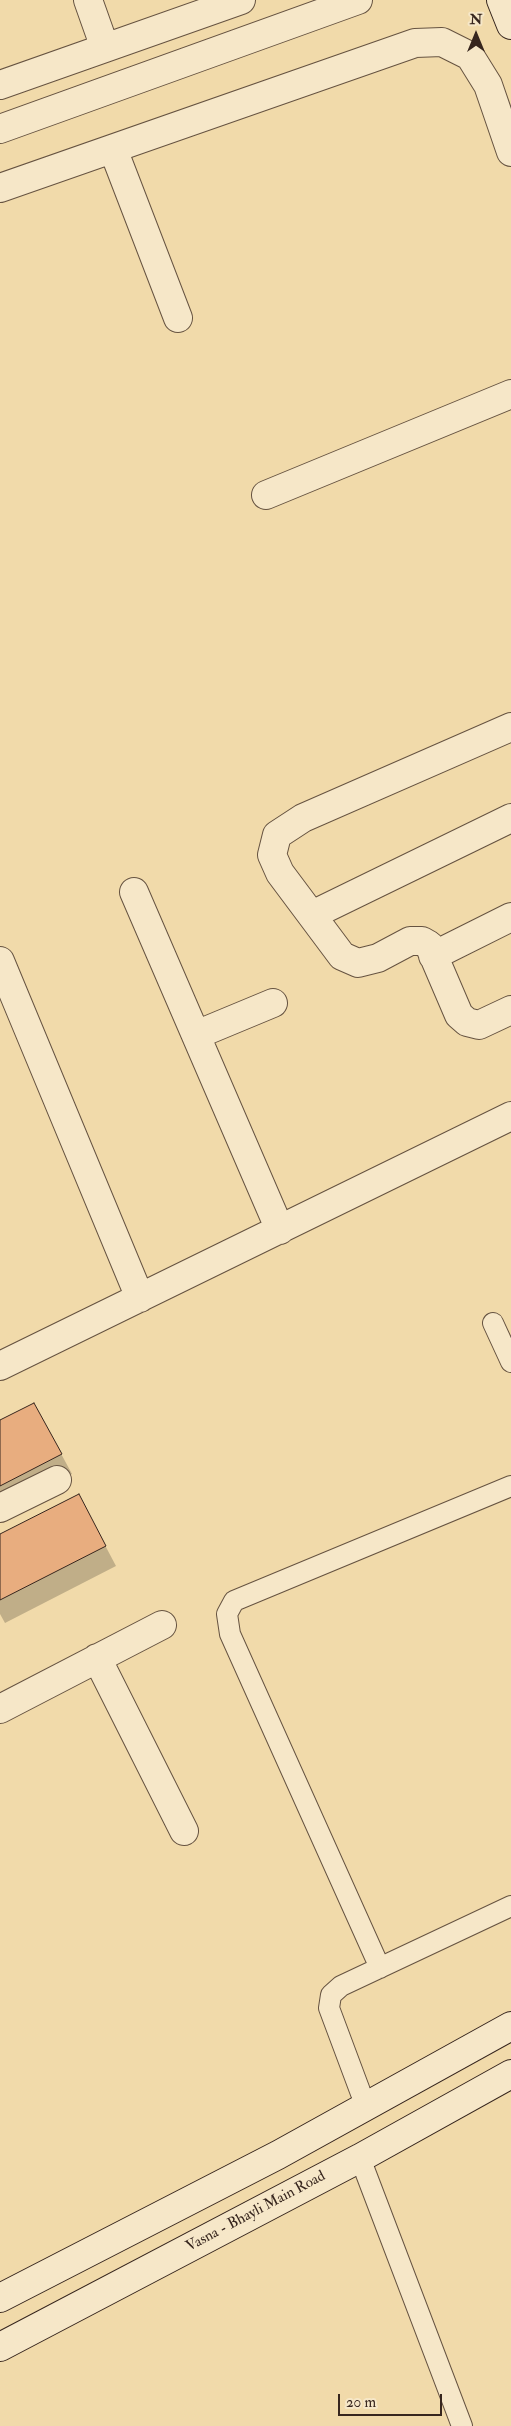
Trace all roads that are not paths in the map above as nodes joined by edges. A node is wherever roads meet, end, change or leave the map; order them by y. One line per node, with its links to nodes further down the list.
1 (88, 0): 6 (street)
2 (241, 0): 6 (street)
3 (358, 0): 8 (street)
4 (501, 0): 5 (street)
5 (511, 25)
6 (106, 48): 7 (street)
7 (0, 86)
8 (0, 129)
9 (113, 149): 10 (street); 11 (street); 12 (street)
10 (511, 152)
11 (0, 188)
12 (178, 318)
13 (511, 394): 14 (street)
14 (266, 495)
15 (511, 727): 18 (street)
16 (511, 818): 18 (street)
17 (134, 892): 24 (street)
18 (312, 916): 20 (street)
19 (511, 918): 20 (street)
20 (433, 956): 23 (street)
21 (0, 961): 27 (street)
22 (273, 1003): 24 (street)
23 (511, 1010)
24 (196, 1035): 26 (street)
25 (511, 1116): 26 (street)
26 (280, 1230): 27 (street)
27 (140, 1298): 30 (street)
28 (493, 1323): 29 (lane)
29 (511, 1362)
30 (0, 1366)
31 (58, 1480): 33 (street)
32 (511, 1486): 39 (lane)
33 (0, 1508)
34 (162, 1625): 35 (street)
35 (97, 1658): 36 (street); 37 (street)
36 (0, 1709)
37 (184, 1831)
38 (511, 1906): 39 (lane)
39 (380, 1968): 42 (lane)
40 (511, 2026): 42 (street)
41 (511, 2074): 43 (street, Vasna - Bhayli Main Road)
42 (366, 2106): 44 (street)
43 (360, 2158): 45 (street, Vasna - Bhayli Main Road); 46 (lane)
44 (0, 2298)
45 (0, 2347)
46 (462, 2426)

